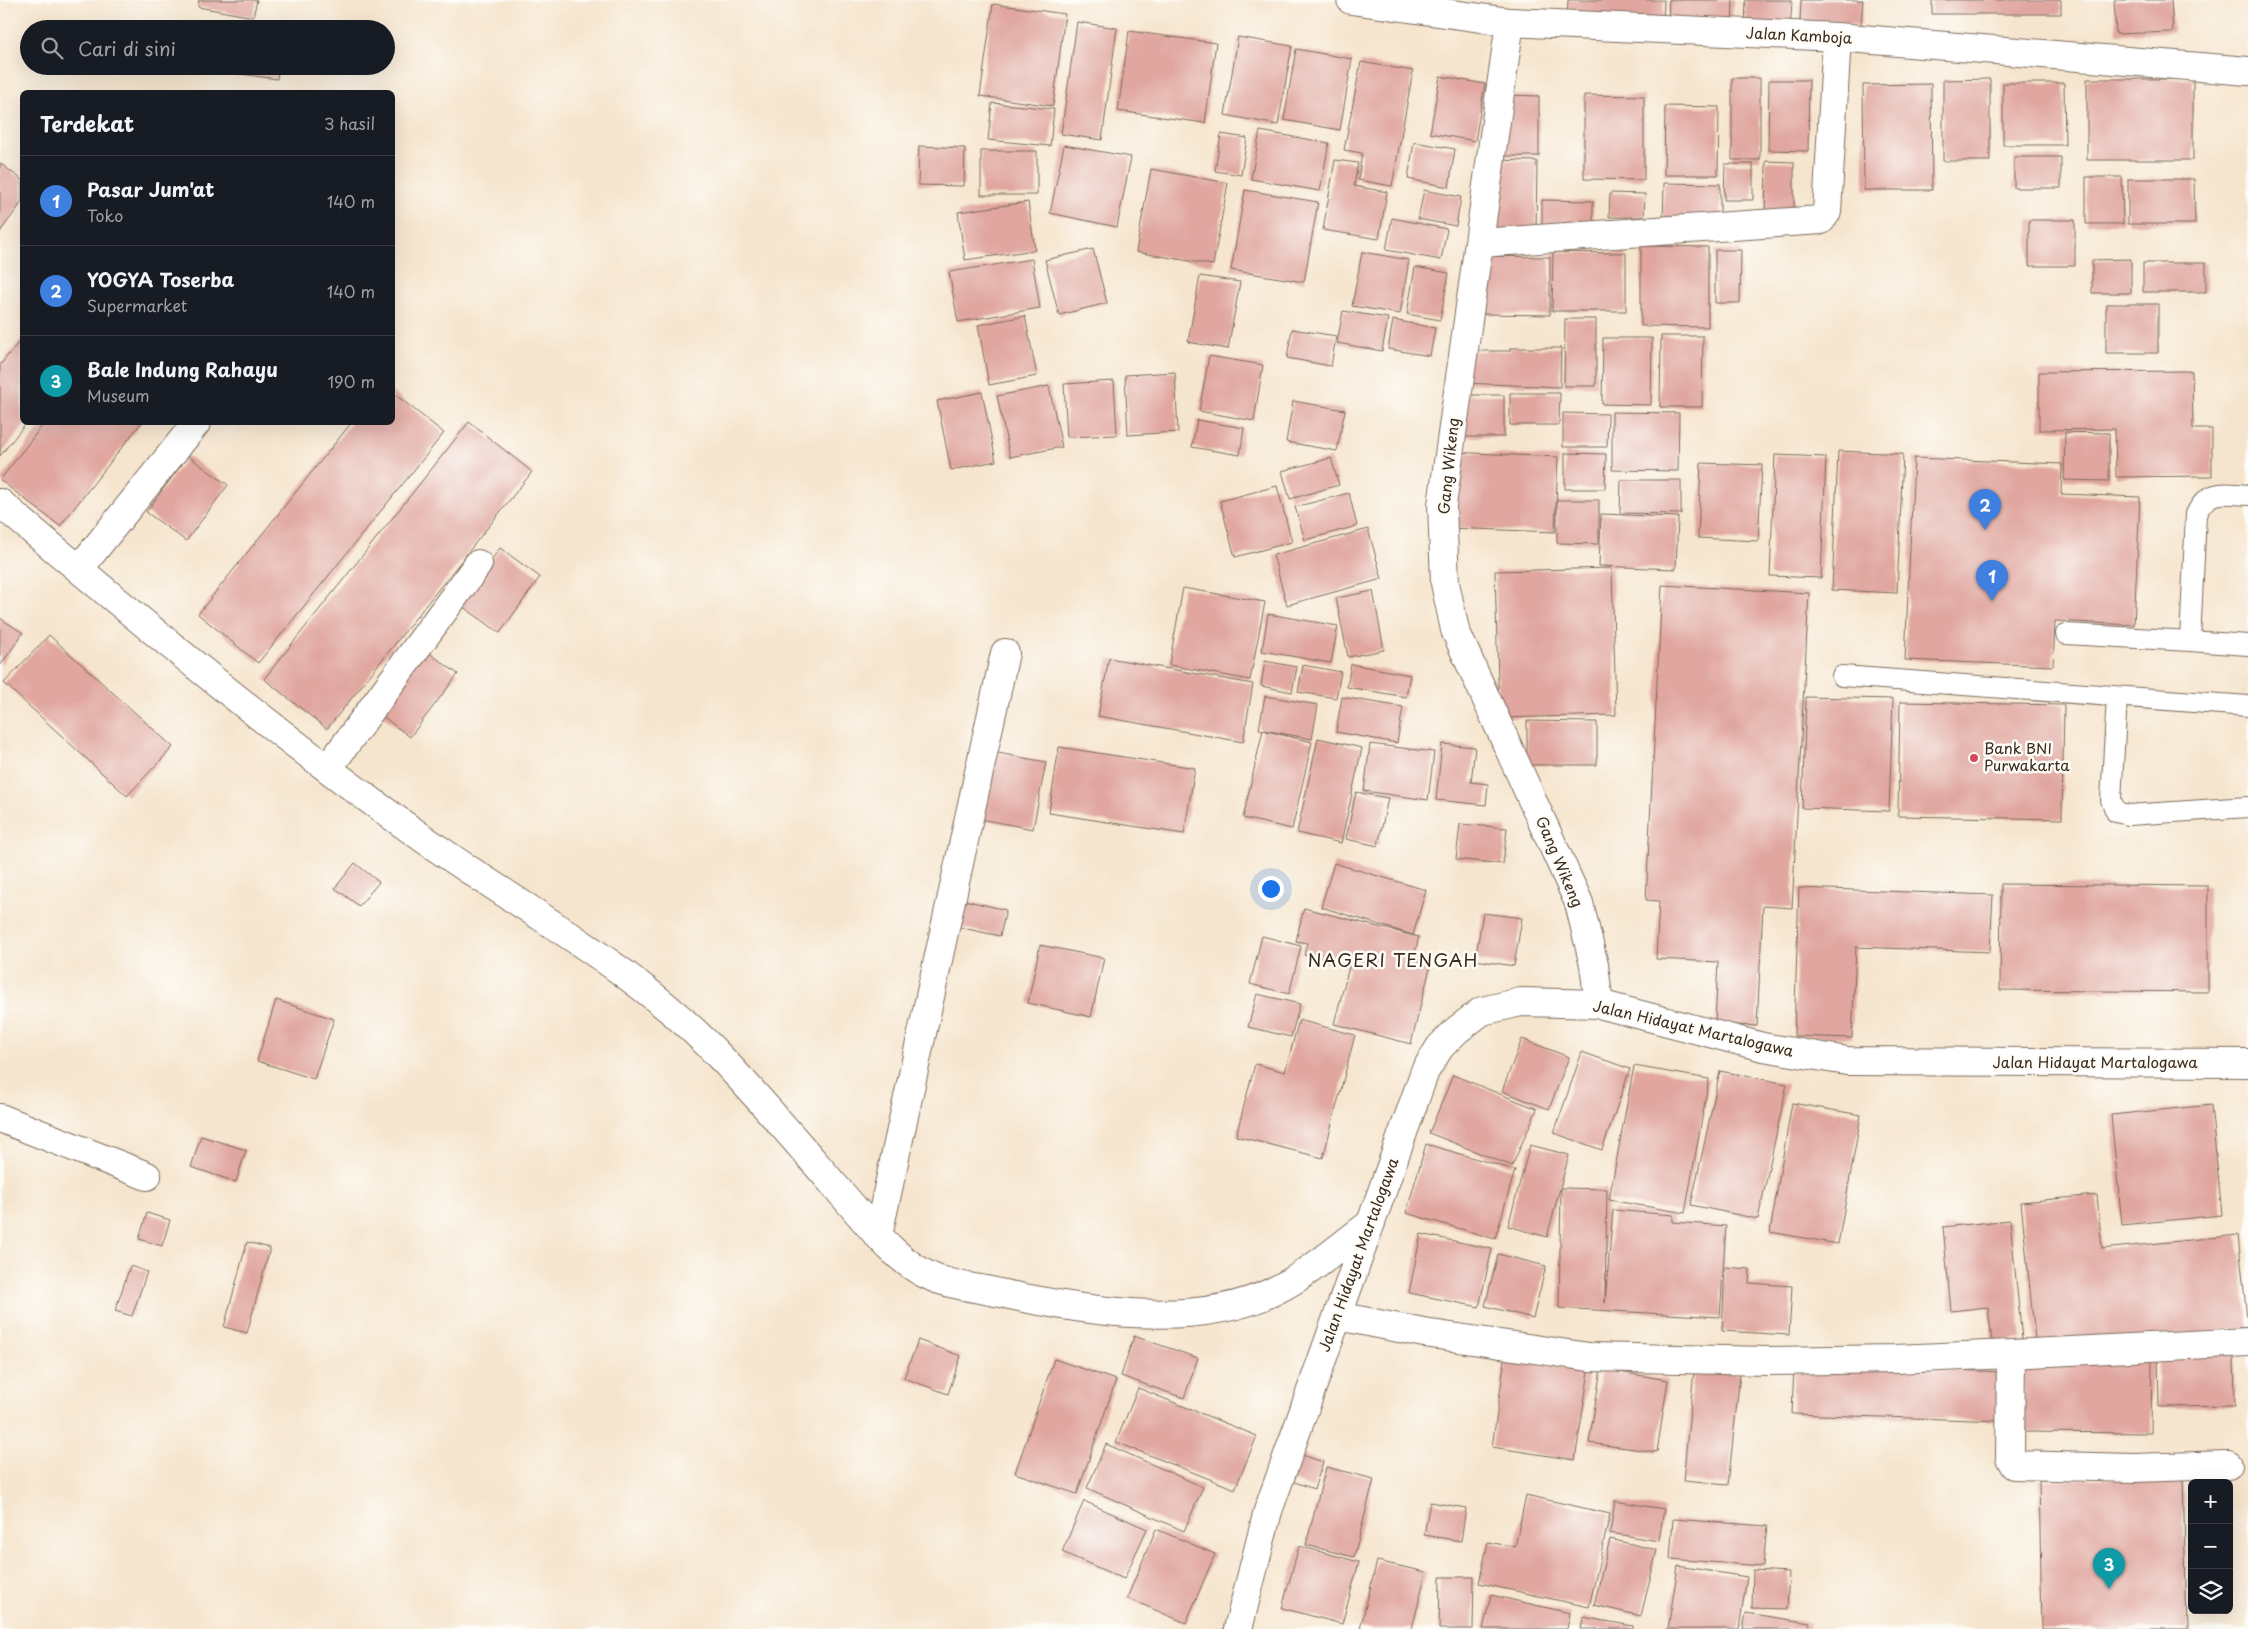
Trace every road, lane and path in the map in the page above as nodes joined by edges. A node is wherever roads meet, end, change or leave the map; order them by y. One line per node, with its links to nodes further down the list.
1 (1351, 0): 2 (street, Jalan Kamboja)
2 (1510, 22): 3 (street, Jalan Kamboja); 5 (street, Gang Wikeng)
3 (1837, 37): 4 (street, Jalan Kamboja); 5 (street)
4 (2248, 71)
5 (1479, 243): 20 (street, Gang Wikeng)
6 (195, 425): 10 (street)
7 (2248, 495): 12 (lane)
8 (0, 503): 10 (street)
9 (478, 564): 18 (street)
10 (78, 569): 18 (street)
11 (2066, 634): 12 (lane)
12 (2190, 641): 13 (lane)
13 (2248, 645)
14 (1005, 653): 25 (street)
15 (1842, 676): 16 (lane)
16 (2117, 696): 17 (lane); 19 (lane)
17 (2248, 706)
18 (328, 767): 25 (street)
19 (2248, 807)
20 (1599, 1004): 21 (street, Jalan Hidayat Martalogawa); 24 (street, Jalan Hidayat Martalogawa)
21 (2248, 1064)
22 (0, 1118): 23 (street)
23 (147, 1176)
24 (1371, 1223): 25 (street); 26 (street, Jalan Hidayat Martalogawa)
25 (878, 1235)
26 (1338, 1316): 28 (street); 30 (street, Jalan Hidayat Martalogawa)
27 (2248, 1342): 28 (street)
28 (2011, 1354): 29 (street)
29 (2228, 1465)
30 (1238, 1629)

